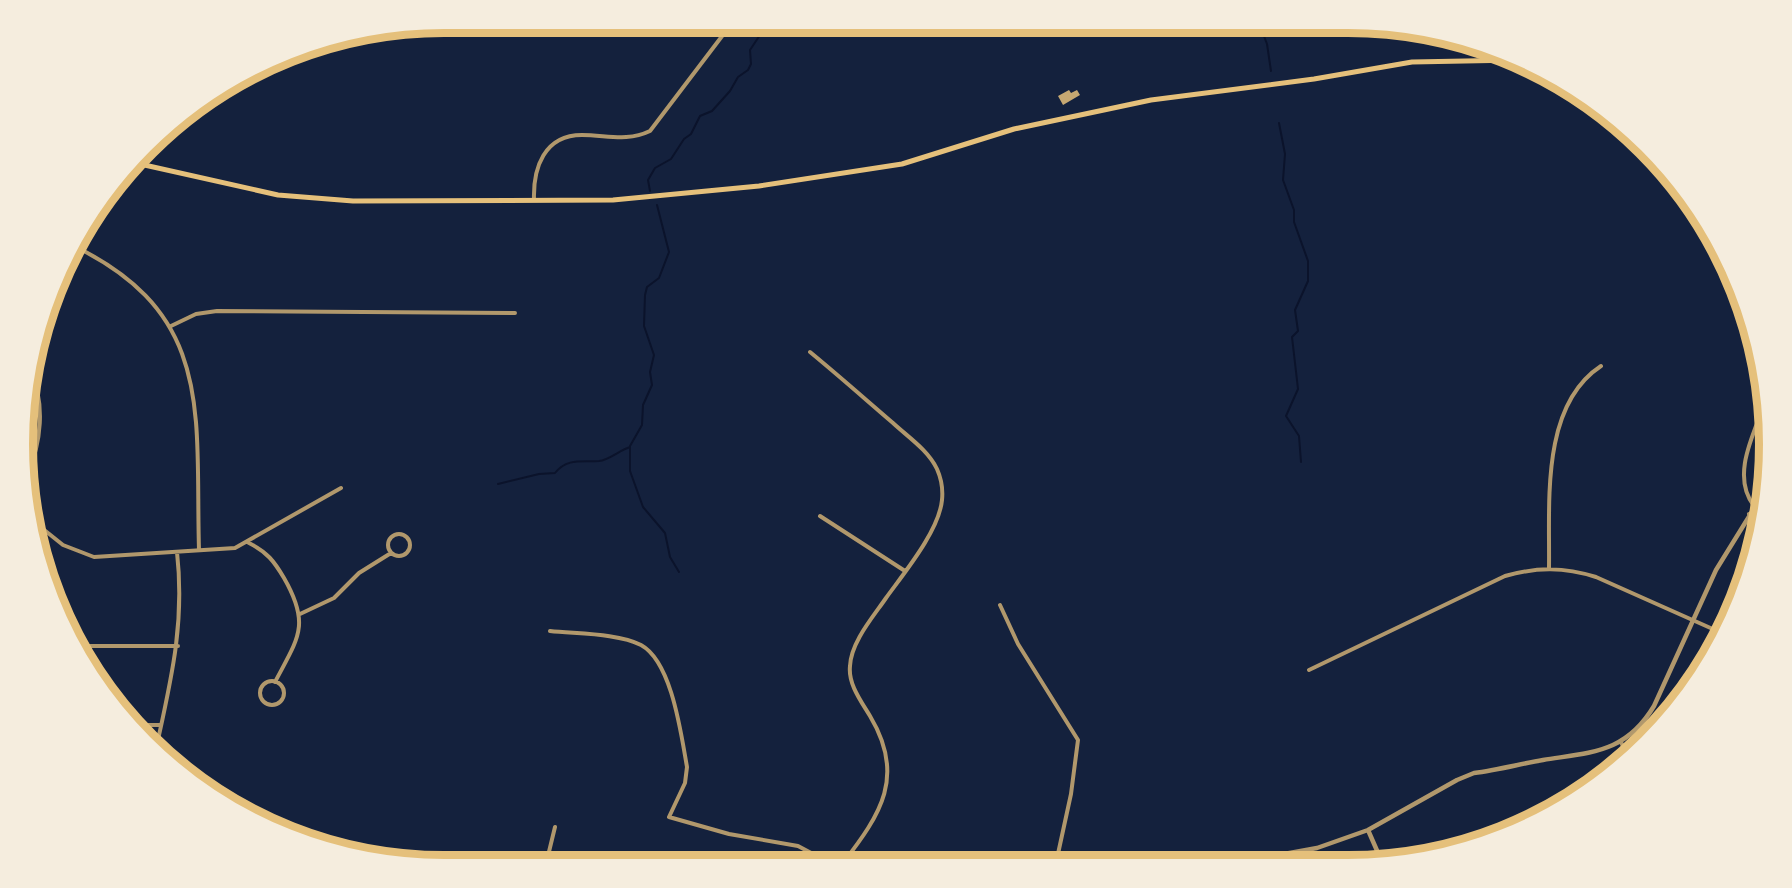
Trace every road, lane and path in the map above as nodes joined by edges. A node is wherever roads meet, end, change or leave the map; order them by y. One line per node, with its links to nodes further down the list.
1 (725, 33): 4 (street)
2 (1495, 60): 4 (main road)
3 (143, 165): 4 (main road)
4 (534, 200)
5 (82, 250): 7 (street)
6 (515, 313): 7 (street)
7 (171, 327): 20 (street)
8 (810, 352): 24 (street)
9 (1601, 366): 23 (street)
10 (37, 389): 12 (street)
11 (1758, 419): 14 (street)
12 (33, 457)
13 (341, 488): 19 (street)
14 (1754, 506): 15 (street)
15 (1749, 514): 17 (street); 27 (street)
16 (820, 516): 24 (street)
17 (1752, 518)
18 (42, 527): 21 (street)
19 (248, 542): 20 (street); 26 (street)
20 (200, 550): 21 (street)
21 (177, 552): 31 (street)
22 (391, 552): 22 (street); 26 (street)
23 (1549, 568): 27 (street); 32 (street)
24 (905, 571): 44 (street)
25 (1000, 605): 45 (street)
26 (300, 614): 33 (street)
27 (1692, 620): 28 (street); 37 (street)
28 (1715, 630)
29 (550, 631): 43 (street)
30 (86, 646): 31 (street)
31 (178, 646): 35 (street)
32 (1309, 670)
33 (275, 682): 33 (street)
34 (144, 725): 35 (street)
35 (161, 725): 36 (street)
36 (158, 739)
37 (1621, 742): 38 (street); 40 (street)
38 (1624, 748)
39 (555, 827): 42 (street)
40 (1368, 830): 41 (street); 46 (street)
41 (1378, 854)
42 (548, 855)
43 (817, 855)
44 (849, 855)
45 (1058, 855)
46 (1278, 855)

